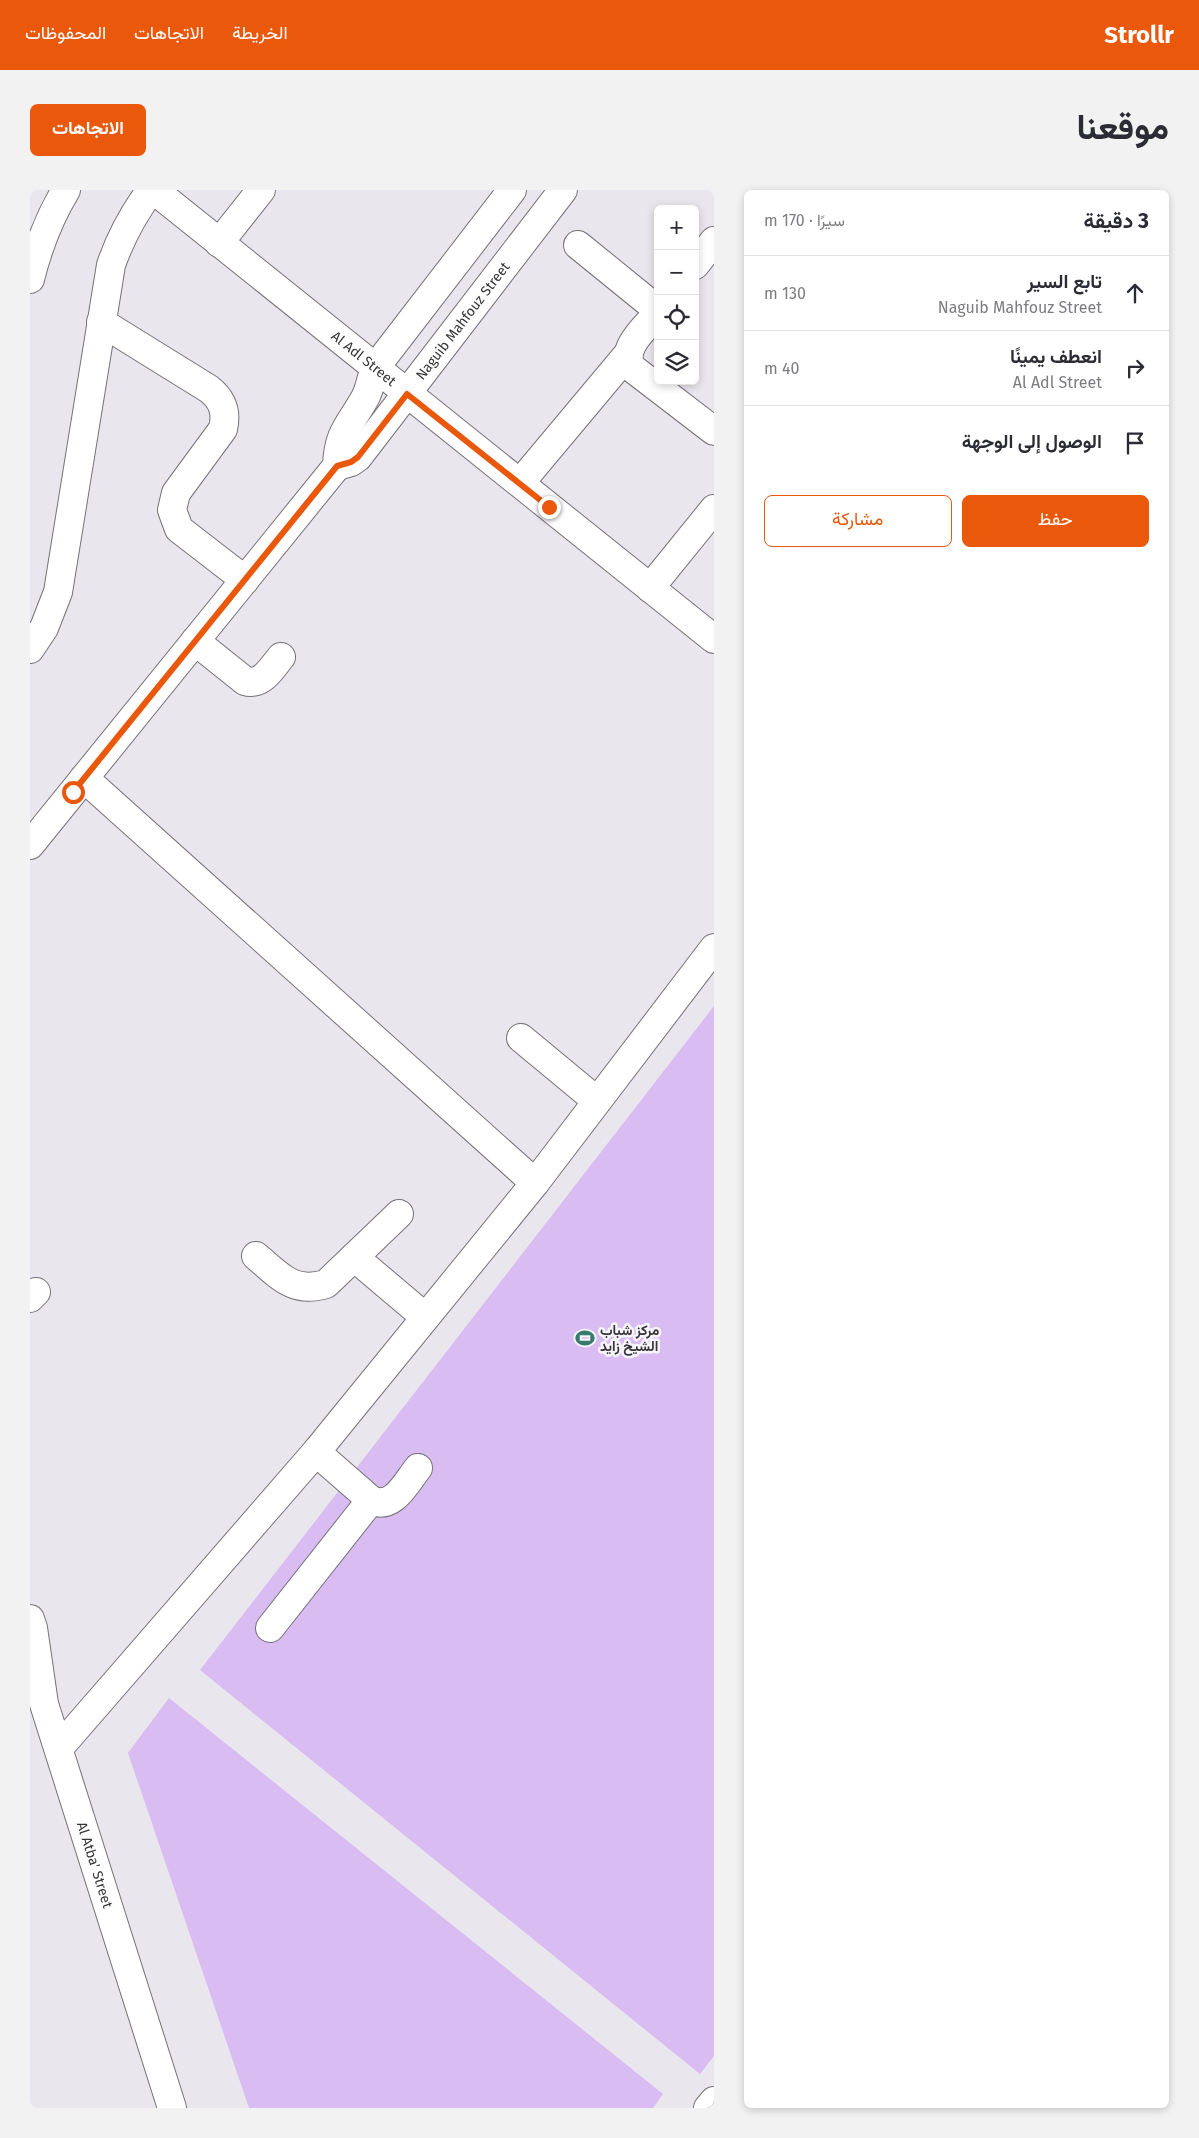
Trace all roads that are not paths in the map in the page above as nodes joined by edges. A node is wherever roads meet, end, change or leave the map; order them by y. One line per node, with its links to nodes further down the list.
1 (66, 190): 10 (street)
2 (153, 190): 7 (street, Al Adl Street); 13 (street)
3 (262, 190): 7 (street)
4 (512, 190): 15 (street)
5 (563, 190): 16 (street, Naguib Mahfouz Street)
6 (714, 241): 9 (street)
7 (219, 242): 15 (street, Al Adl Street)
8 (578, 245): 11 (street)
9 (699, 260)
10 (30, 279)
11 (654, 309)
12 (654, 317): 14 (street)
13 (101, 322): 21 (street); 25 (street)
14 (628, 354): 17 (street); 19 (street)
15 (375, 368): 16 (street, Al Adl Street); 18 (street)
16 (407, 394): 18 (street, Naguib Mahfouz Street); 19 (street, Al Adl Street)
17 (714, 430)
18 (337, 466): 21 (street, Naguib Mahfouz Street)
19 (520, 484): 22 (street, Al Adl Street)
20 (714, 509): 22 (street)
21 (244, 580): 24 (street, Naguib Mahfouz Street)
22 (650, 588): 23 (street, Al Adl Street)
23 (714, 639)
24 (195, 641): 26 (street); 27 (street, Naguib Mahfouz Street)
25 (30, 649)
26 (281, 657)
27 (84, 778): 28 (street, Naguib Mahfouz Street); 32 (street)
28 (30, 845)
29 (714, 948): 31 (street)
30 (521, 1038): 31 (street)
31 (597, 1101): 32 (street)
32 (535, 1183): 36 (street)
33 (399, 1214): 35 (street)
34 (256, 1256): 35 (street)
35 (354, 1257): 36 (street)
36 (425, 1317): 37 (street)
37 (316, 1452): 39 (street); 42 (street)
38 (418, 1468): 39 (street)
39 (371, 1500): 41 (street)
40 (31, 1626): 42 (street, Al Atba' Street)
41 (270, 1628)
42 (59, 1748): 44 (street, Al Atba' Street)
43 (714, 2100): 45 (street)
44 (172, 2108)
45 (708, 2108)

